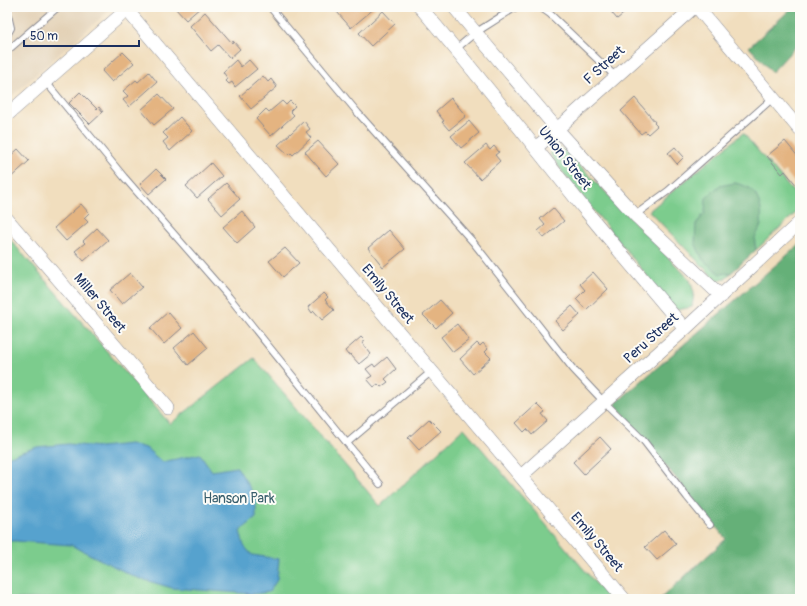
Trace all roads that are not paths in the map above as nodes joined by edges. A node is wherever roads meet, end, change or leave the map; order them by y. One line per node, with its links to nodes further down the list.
1 (58, 7): 14 (lane)
2 (270, 7): 28 (lane)
3 (420, 7): 13 (street, Union Street)
4 (454, 7): 11 (street, Union Street)
5 (516, 7): 11 (lane)
6 (540, 7): 15 (lane)
7 (694, 7): 15 (street, F Street)
8 (697, 7): 17 (street)
9 (129, 8): 16 (street); 27 (street, Emily Street)
10 (7, 11): 12 (lane)
11 (475, 33): 13 (lane); 19 (street, Union Street)
12 (7, 35)
13 (456, 49): 21 (street, Union Street)
14 (7, 51)
15 (616, 77): 19 (street, F Street)
16 (45, 81): 18 (street); 30 (lane)
17 (773, 98): 20 (street); 22 (lane)
18 (7, 114)
19 (557, 130): 21 (street, F Street); 22 (street, Union Street)
20 (800, 130)
21 (537, 147): 26 (street, Union Street)
22 (636, 215): 25 (street, Union Street)
23 (7, 219): 29 (street, Miller Street)
24 (800, 222): 25 (street, Peru Street)
25 (720, 296): 26 (street, Peru Street)
26 (685, 329): 28 (street, Peru Street)
27 (432, 371): 30 (lane); 31 (street, Emily Street)
28 (604, 402): 31 (street, Peru Street); 33 (lane)
29 (168, 408)
30 (347, 443): 32 (lane)
31 (521, 476): 34 (street, Emily Street)
32 (380, 484)
33 (710, 525)
34 (624, 599)

